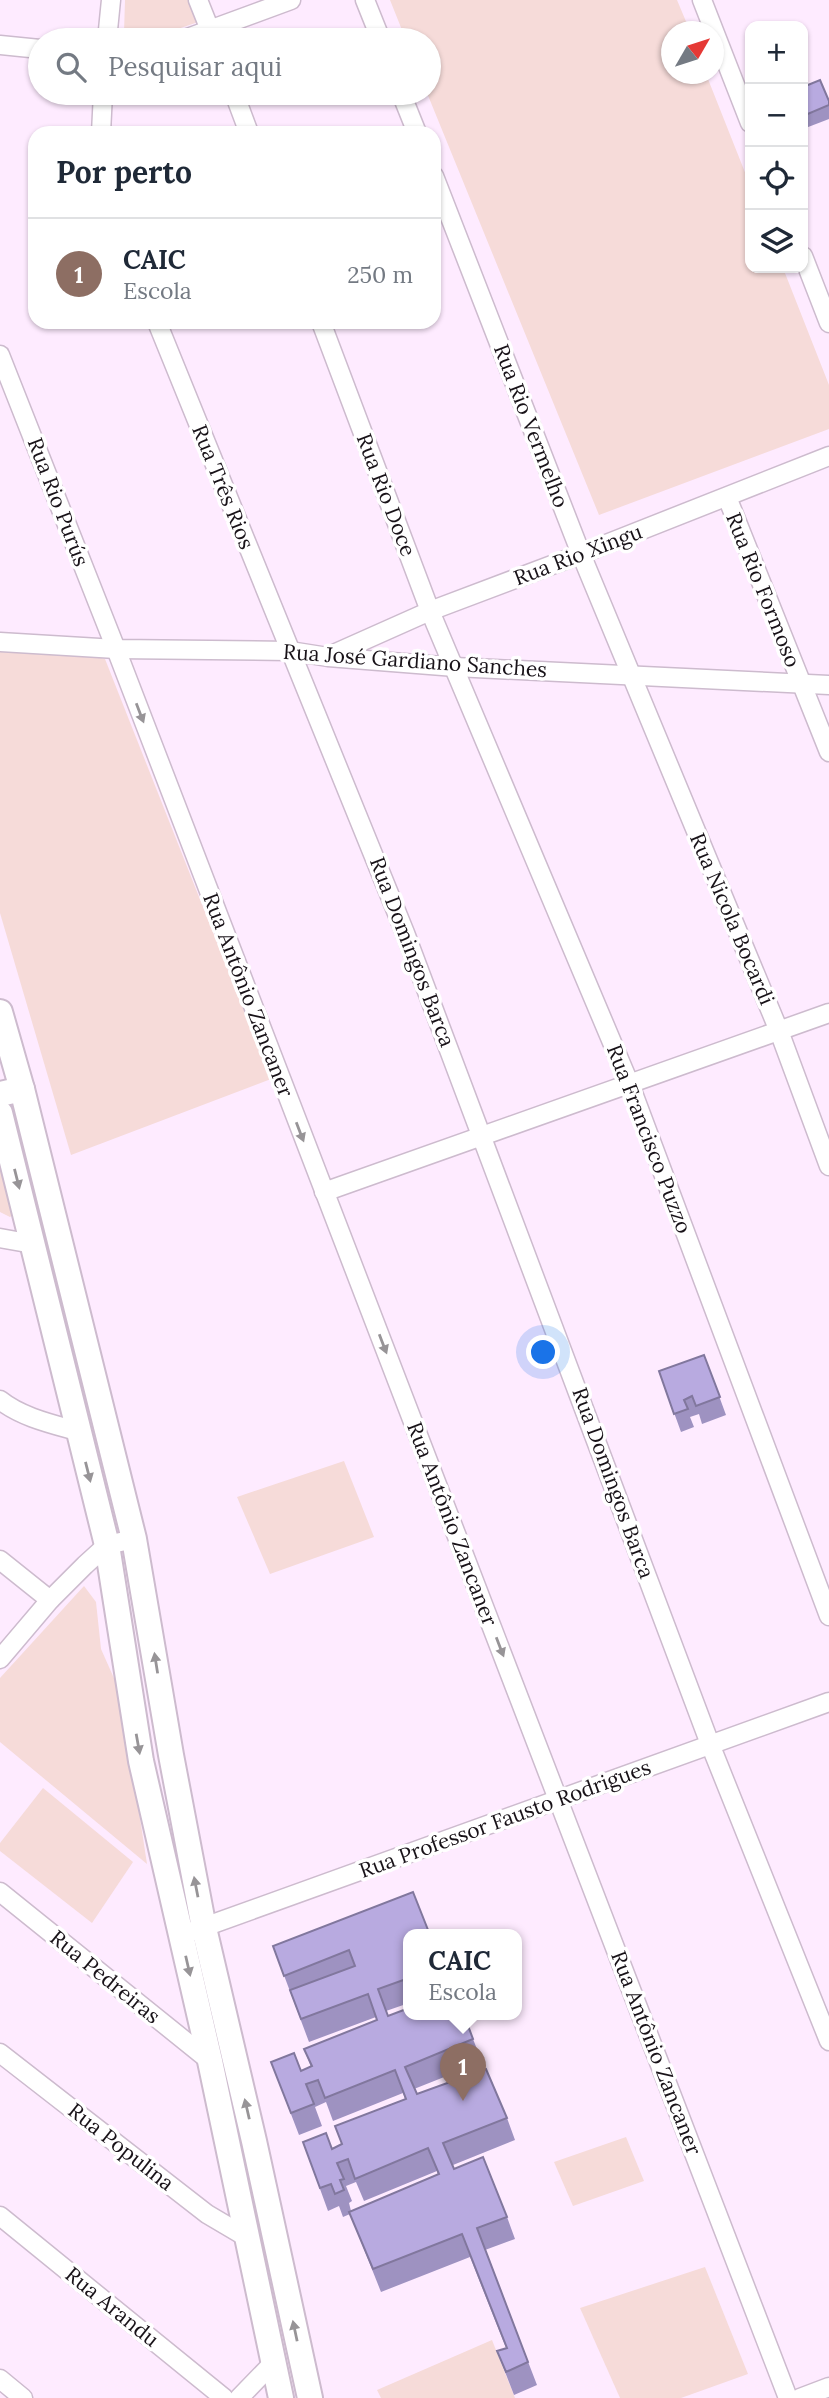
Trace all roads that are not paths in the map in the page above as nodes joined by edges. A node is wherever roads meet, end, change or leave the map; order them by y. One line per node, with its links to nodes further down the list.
1 (111, 0): 6 (street)
2 (198, 0): 7 (street)
3 (291, 0): 8 (street)
4 (365, 0): 9 (street)
5 (702, 0): 15 (street)
6 (108, 28)
7 (210, 28)
8 (230, 28)
9 (376, 28)
10 (0, 45): 11 (street)
11 (28, 48)
12 (102, 105): 16 (street)
13 (238, 105): 17 (street)
14 (406, 105): 18 (street)
15 (745, 110)
16 (101, 126)
17 (246, 126)
18 (414, 126)
19 (441, 194): 27 (street, Rua Rio Vermelho)
20 (808, 269): 21 (street)
21 (829, 323)
22 (160, 329): 31 (street, Rua Três Rios)
23 (324, 329): 28 (street, Rua Rio Doce)
24 (0, 355): 30 (street, Rua Rio Purús)
25 (829, 456): 26 (street, Rua Rio Xingu)
26 (727, 497): 27 (street, Rua Rio Xingu); 35 (street, Rua Rio Formoso)
27 (581, 554): 28 (street, Rua Rio Xingu); 34 (street, Rua Rio Vermelho)
28 (429, 611): 32 (street, Rua Rio Xingu); 33 (street, Rua Rio Doce)
29 (0, 642): 30 (street, Rua José Gardiano Sanches)
30 (116, 649): 31 (street, Rua José Gardiano Sanches); 46 (street, Rua Antônio Zancaner, one-way to 46)
31 (290, 651): 32 (street, Rua José Gardiano Sanches); 44 (street, Rua Domingos Barca)
32 (328, 657): 33 (street, Rua José Gardiano Sanches)
33 (455, 667): 34 (street, Rua José Gardiano Sanches); 41 (street, Rua Francisco Puzzo)
34 (629, 675): 35 (street, Rua José Gardiano Sanches); 40 (street, Rua Nicola Bocardi)
35 (800, 683): 36 (street, Rua José Gardiano Sanches); 37 (street, Rua Rio Formoso)
36 (829, 684)
37 (829, 752)
38 (0, 1012): 42 (main road)
39 (829, 1013): 40 (street)
40 (779, 1031): 41 (street); 45 (street, Rua Nicola Bocardi)
41 (629, 1085): 44 (street); 55 (street, Rua Francisco Puzzo)
42 (11, 1091): 51 (main road)
43 (0, 1113): 48 (main road, one-way to 48)
44 (484, 1136): 46 (street); 58 (street, Rua Domingos Barca)
45 (829, 1166)
46 (324, 1192): 59 (street, Rua Antônio Zancaner, one-way to 59)
47 (0, 1238): 48 (street)
48 (33, 1244): 50 (main road)
49 (0, 1400): 50 (street)
50 (77, 1431): 52 (main road, one-way to 52)
51 (134, 1539): 52 (street); 61 (main road, one-way to 51)
52 (107, 1545): 54 (street); 61 (main road, one-way to 61)
53 (0, 1560): 54 (street)
54 (50, 1600): 56 (street)
55 (829, 1616)
56 (0, 1659)
57 (829, 1702): 58 (street, Rua Professor Fausto Rodrigues)
58 (710, 1744): 59 (street, Rua Professor Fausto Rodrigues); 62 (street, Rua Domingos Barca)
59 (558, 1800): 61 (street, Rua Professor Fausto Rodrigues); 75 (street, Rua Antônio Zancaner)
60 (0, 1892): 64 (street, Rua Pedreiras)
61 (192, 1931): 64 (main road, one-way to 64); 74 (main road, one-way to 61)
62 (829, 2040)
63 (0, 2053): 66 (street, Rua Populina)
64 (210, 2062): 66 (main road)
65 (0, 2216): 71 (street, Rua Arandu)
66 (246, 2237): 67 (main road)
67 (273, 2363): 72 (street); 73 (main road)
68 (0, 2379): 70 (street)
69 (829, 2387): 76 (street)
70 (23, 2398)
71 (224, 2398)
72 (239, 2398)
73 (281, 2398)
74 (310, 2398)
75 (788, 2398)
76 (800, 2398)

